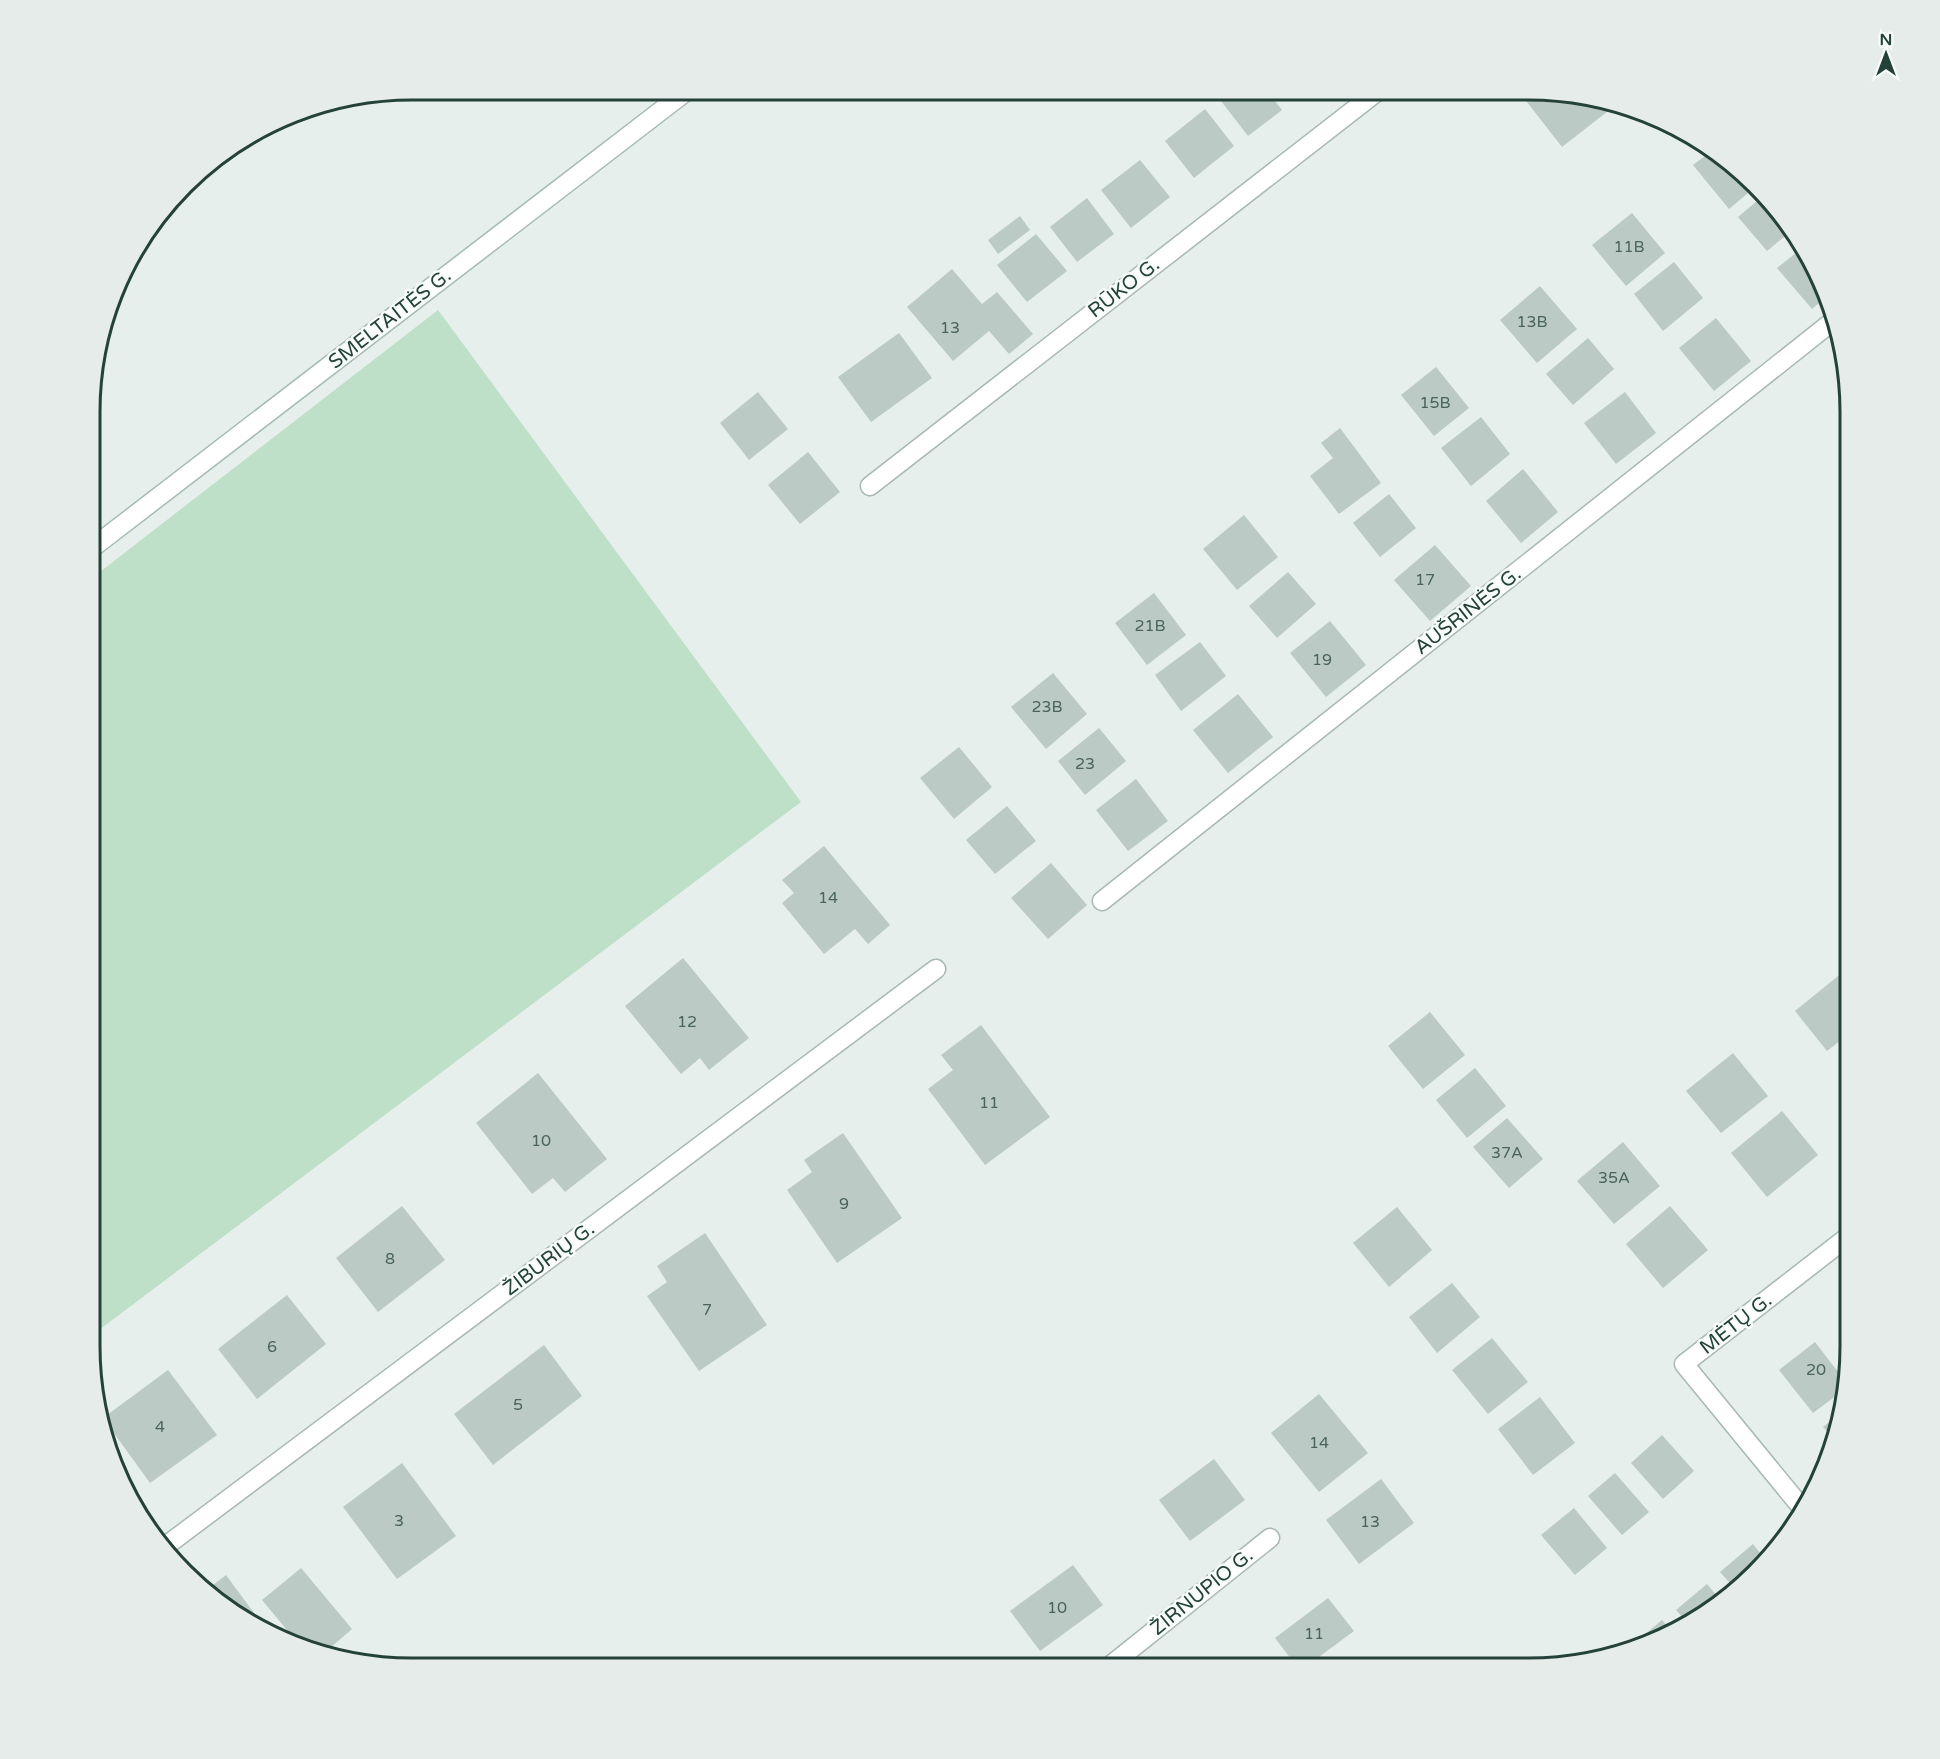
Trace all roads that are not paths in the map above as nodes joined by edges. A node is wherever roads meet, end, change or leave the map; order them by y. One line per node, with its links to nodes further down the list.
1 (675, 100): 5 (street, SMELTAITĖS G.)
2 (1366, 100): 4 (street, RŪKO G.)
3 (1827, 326): 6 (street, AUŠRINĖS G.)
4 (870, 486)
5 (100, 542)
6 (1102, 901)
7 (936, 969): 11 (street, ŽIBURIŲ G.)
8 (1840, 1244): 9 (street, MĖTŲ G.)
9 (1798, 1502)
10 (1270, 1538): 12 (street, ŽIRNUPIO G.)
11 (170, 1543)
12 (1120, 1658)

